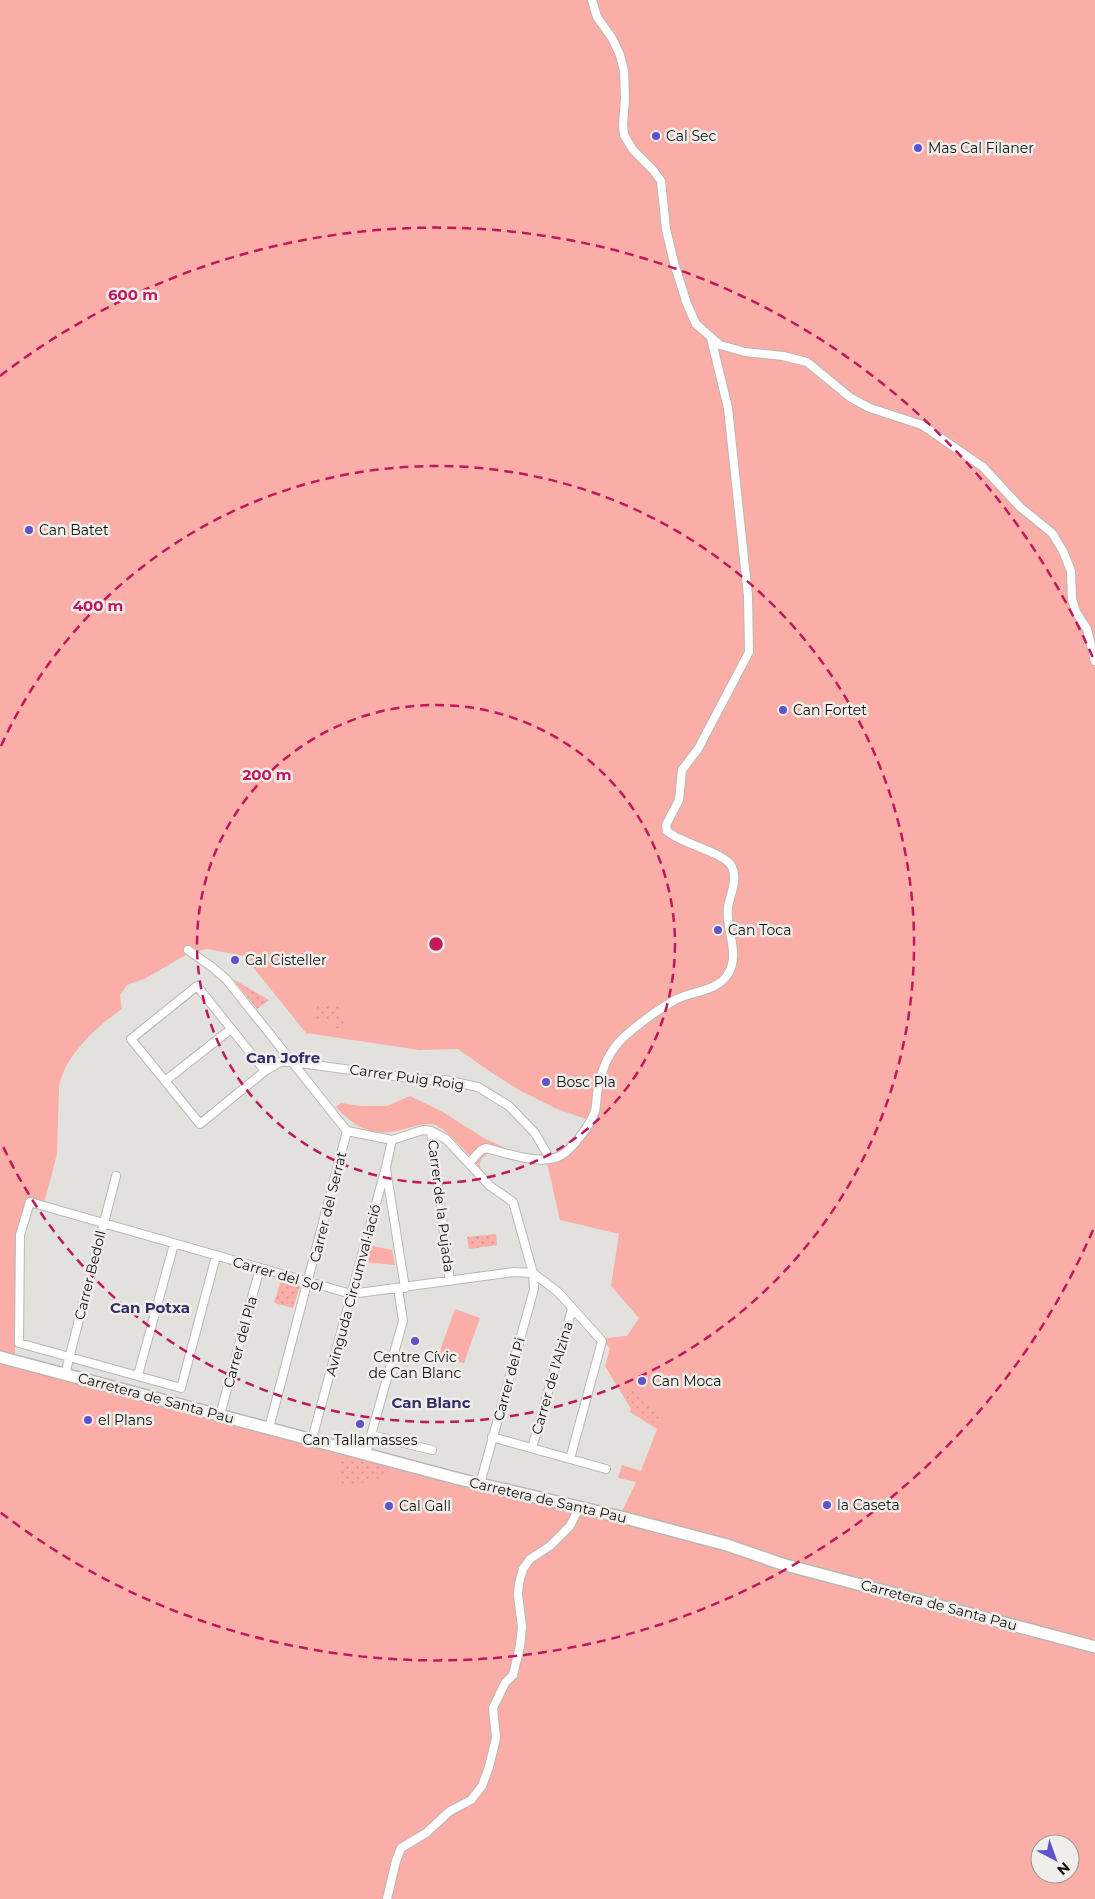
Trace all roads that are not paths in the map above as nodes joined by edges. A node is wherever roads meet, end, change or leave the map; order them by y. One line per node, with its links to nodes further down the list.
1 (592, 0): 2 (street)
2 (711, 338): 3 (street); 12 (street)
3 (1095, 661)
4 (188, 950): 6 (street)
5 (231, 1029): 7 (street); 8 (street); 8 (street)
6 (293, 1062): 7 (street, Carrer Puig Roig); 9 (street); 12 (street, Carrer Puig Roig)
7 (265, 1072): 8 (street, Carrer Puig Roig)
8 (165, 1081)
9 (347, 1131): 11 (street); 22 (street, Carrer del Serrat)
10 (431, 1131): 11 (street); 13 (street); 21 (street, Carrer de la Pujada)
11 (392, 1140): 14 (street, Avinguda Circumval·lació)
12 (550, 1159): 13 (street)
13 (469, 1163): 20 (street)
14 (386, 1167): 23 (street); 24 (street, Avinguda Circumval·lació)
15 (116, 1176): 16 (street, Carrer Bedoll)
16 (103, 1224): 17 (street, Carrer del Sol); 26 (street, Carrer Bedoll); 26 (street, Carrer del Sol)
17 (174, 1244): 18 (street, Carrer del Sol); 29 (street)
18 (216, 1256): 19 (street, Carrer del Sol); 29 (street)
19 (260, 1268): 22 (street, Carrer del Sol); 30 (street, Carrer del Pla)
20 (533, 1273): 21 (street, Carrer del Sol); 25 (street); 33 (street, Carrer del Pi)
21 (450, 1281): 23 (street, Carrer del Sol)
22 (309, 1282): 24 (street, Carrer del Sol); 31 (street, Carrer del Serrat)
23 (402, 1288): 24 (street, Carrer del Sol); 32 (street)
24 (351, 1294): 34 (street, Avinguda Circumval·lació)
25 (572, 1309): 35 (street, Carrer de l'Alzina); 38 (street)
26 (70, 1356): 28 (street, Carrer Bedoll); 29 (street)
27 (0, 1357): 28 (main road, Carretera de Santa Pau)
28 (65, 1374): 30 (main road, Carretera de Santa Pau)
29 (138, 1375)
30 (220, 1415): 31 (main road, Carretera de Santa Pau)
31 (269, 1428): 34 (main road, Carretera de Santa Pau)
32 (371, 1435): 36 (street); 37 (street)
33 (492, 1437): 35 (street); 40 (street, Carrer del Pi)
34 (312, 1439): 37 (main road, Carretera de Santa Pau)
35 (532, 1448): 38 (street)
36 (432, 1450)
37 (366, 1453): 40 (main road, Carretera de Santa Pau)
38 (570, 1459): 39 (street)
39 (606, 1468)
40 (480, 1484): 41 (main road, Carretera de Santa Pau)
41 (580, 1506): 42 (main road, Carretera de Santa Pau); 43 (street)
42 (1095, 1647)
43 (387, 1899)

